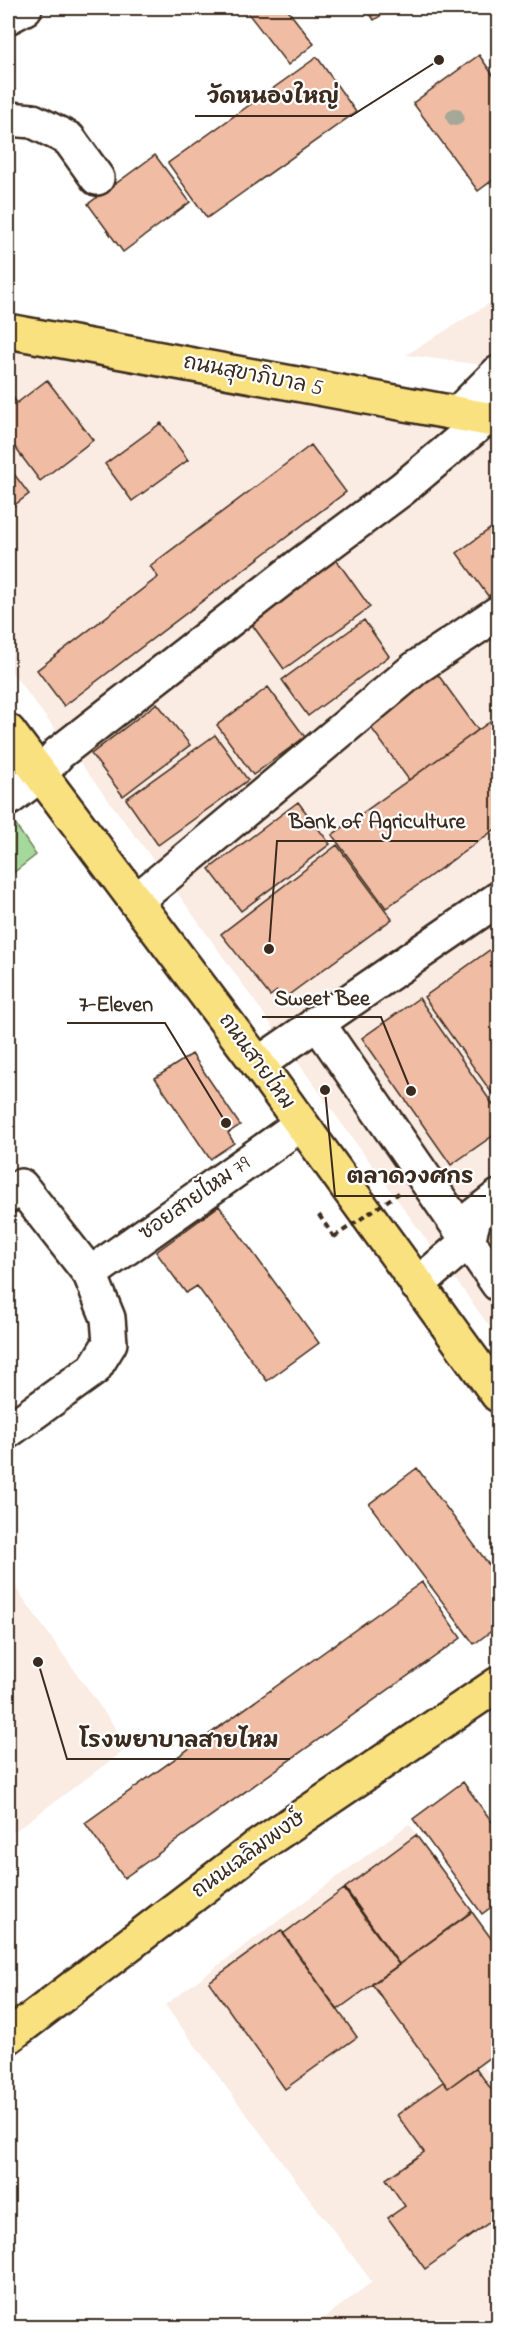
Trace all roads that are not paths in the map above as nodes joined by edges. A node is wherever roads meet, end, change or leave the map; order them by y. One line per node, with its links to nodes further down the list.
1 (25, 8): 2 (street)
2 (8, 17)
3 (8, 119): 4 (street)
4 (97, 178)
5 (8, 331): 7 (main road, ถนนสุขาภิบาล 5)
6 (498, 373): 7 (street)
7 (480, 418): 10 (street)
8 (498, 613): 13 (street)
9 (8, 731): 10 (main road, ถนนสายไหม)
10 (40, 775): 11 (street); 13 (main road, ถนนสายไหม)
11 (8, 799)
12 (498, 899): 14 (street)
13 (136, 901): 15 (main road, ถนนสายไหม)
14 (317, 1022): 15 (street); 19 (street)
15 (258, 1064): 16 (main road, ถนนสายไหม)
16 (301, 1124): 20 (street, ซอยสายไหม 79); 22 (main road, ถนนสายไหม)
17 (12, 1183): 20 (street)
18 (498, 1197): 19 (street)
19 (468, 1240): 21 (street); 22 (street)
20 (90, 1274): 24 (street)
21 (498, 1284)
22 (417, 1285): 23 (main road, ถนนสายไหม)
23 (498, 1395)
24 (8, 1431)
25 (498, 1684): 26 (main road, ถนนเฉลิมพงษ์)
26 (8, 2037)

